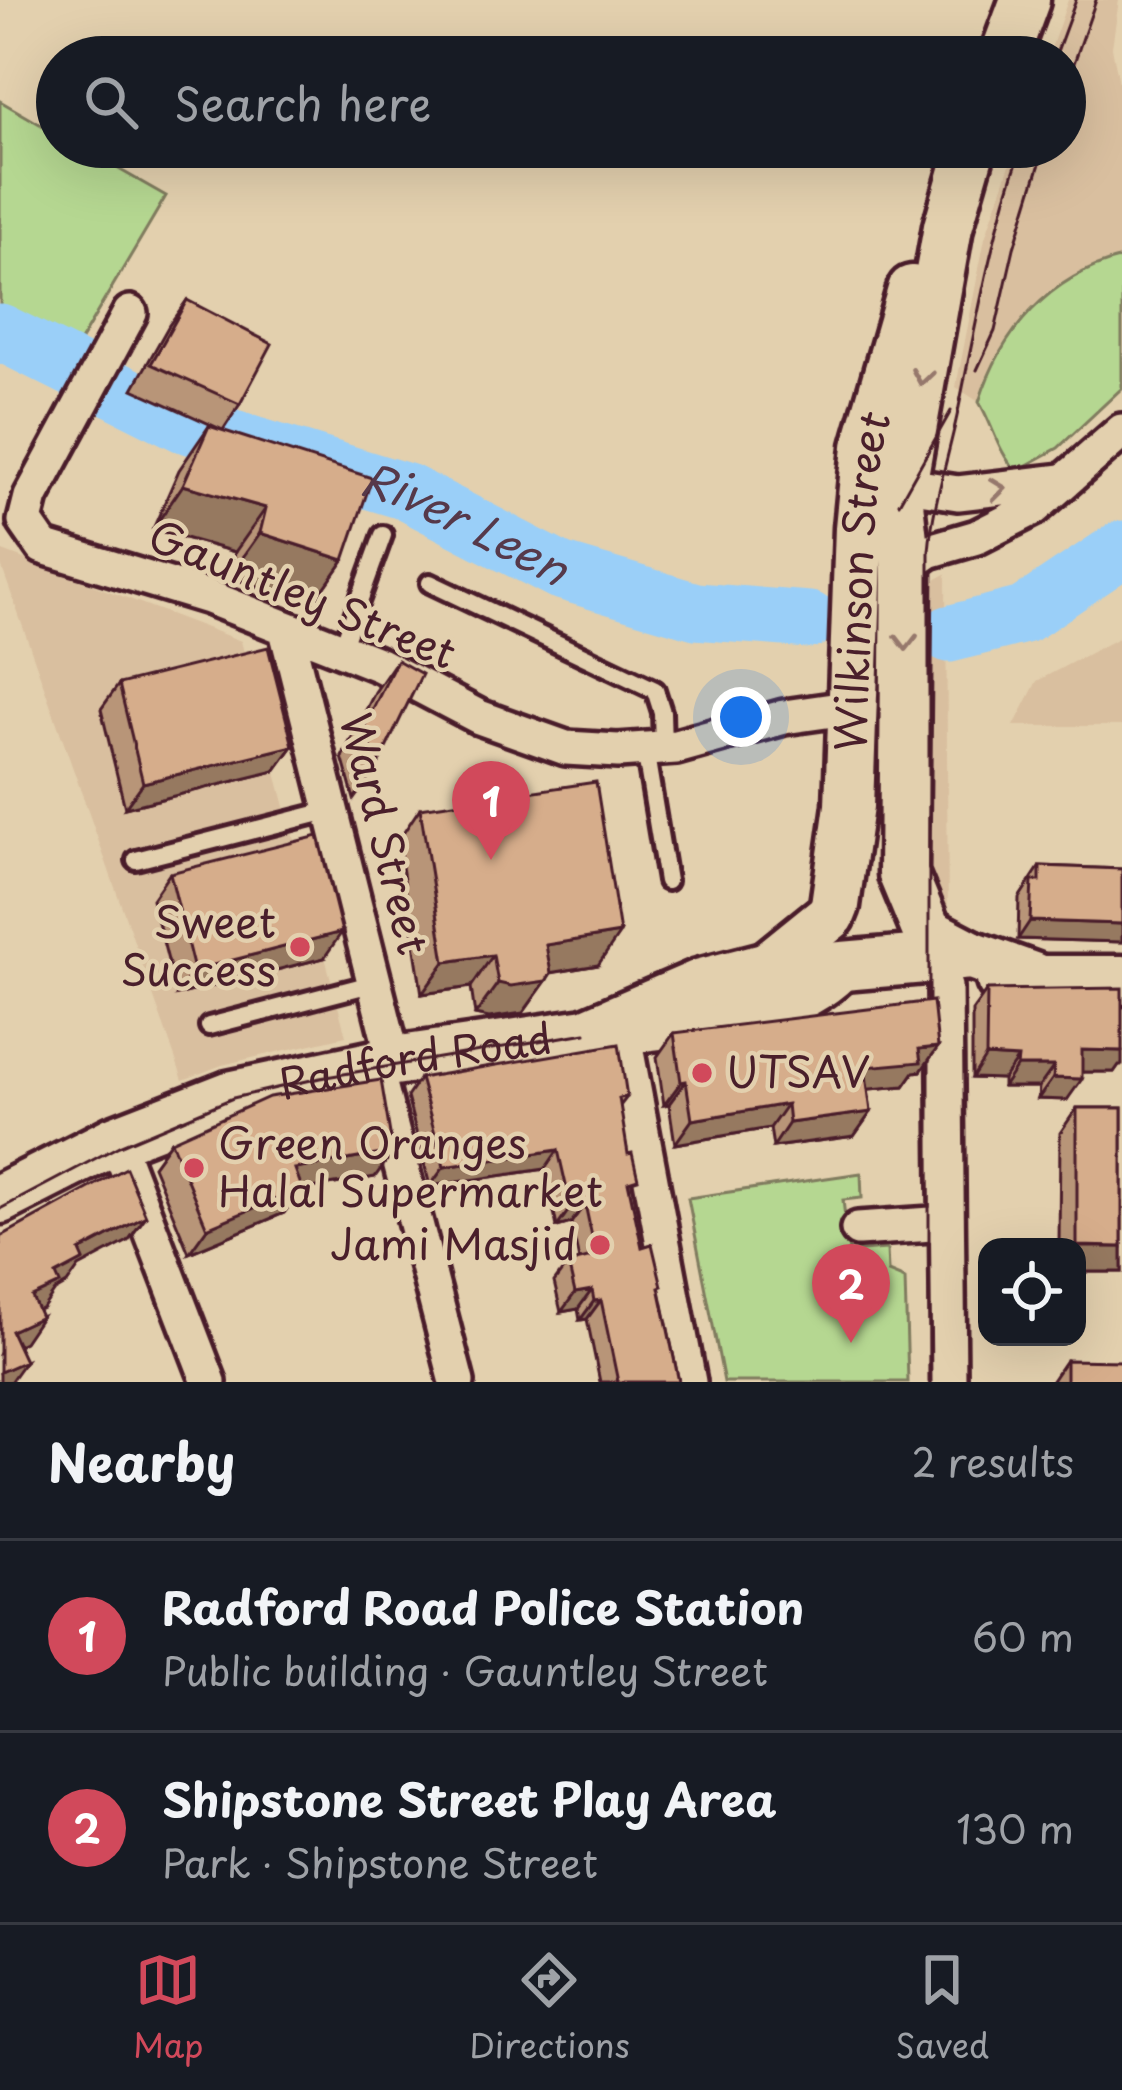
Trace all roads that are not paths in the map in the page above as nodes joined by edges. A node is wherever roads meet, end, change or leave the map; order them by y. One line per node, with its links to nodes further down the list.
1 (1025, 0): 2 (street)
2 (1012, 36)
3 (963, 168): 11 (street, Wilkinson Street)
4 (964, 168): 8 (street, Wilkinson Street, one-way to 8)
5 (130, 313): 9 (street, Gauntley Street)
6 (1122, 431): 7 (street)
7 (1062, 481): 8 (street, one-way to 7); 11 (street)
8 (900, 493): 11 (street, Wilkinson Street); 21 (street)
9 (13, 520): 13 (street, Gauntley Street)
10 (383, 536): 14 (lane)
11 (883, 568): 15 (street, Wilkinson Street); 22 (street, Wilkinson Street, one-way to 22)
12 (430, 584): 16 (lane)
13 (286, 630): 14 (street, Gauntley Street); 17 (street, Ward Street)
14 (341, 650): 16 (street, Gauntley Street)
15 (854, 707): 16 (street, Gauntley Street); 20 (street, Wilkinson Street)
16 (654, 748): 19 (lane)
17 (332, 810): 18 (lane); 25 (street, Ward Street)
18 (136, 860)
19 (667, 881)
20 (831, 915): 21 (street); 24 (street)
21 (843, 963): 22 (street, Radford Road); 24 (street, Radford Road); 26 (street)
22 (958, 971): 23 (street, Radford Road); 26 (street, Radford Road); 32 (street)
23 (1122, 980)
24 (785, 981): 26 (street, Radford Road); 28 (street, Radford Road)
25 (375, 983): 27 (lane); 29 (street, Ward Street)
26 (889, 990)
27 (209, 1025)
28 (610, 1028): 29 (street, Radford Road); 36 (street)
29 (385, 1063): 30 (street, Radford Road); 35 (street, Ward Street)
30 (116, 1140): 31 (street, Radford Road); 34 (street)
31 (0, 1199)
32 (947, 1223): 33 (street); 37 (street)
33 (858, 1229)
34 (209, 1382)
35 (457, 1382)
36 (688, 1382)
37 (950, 1382)

